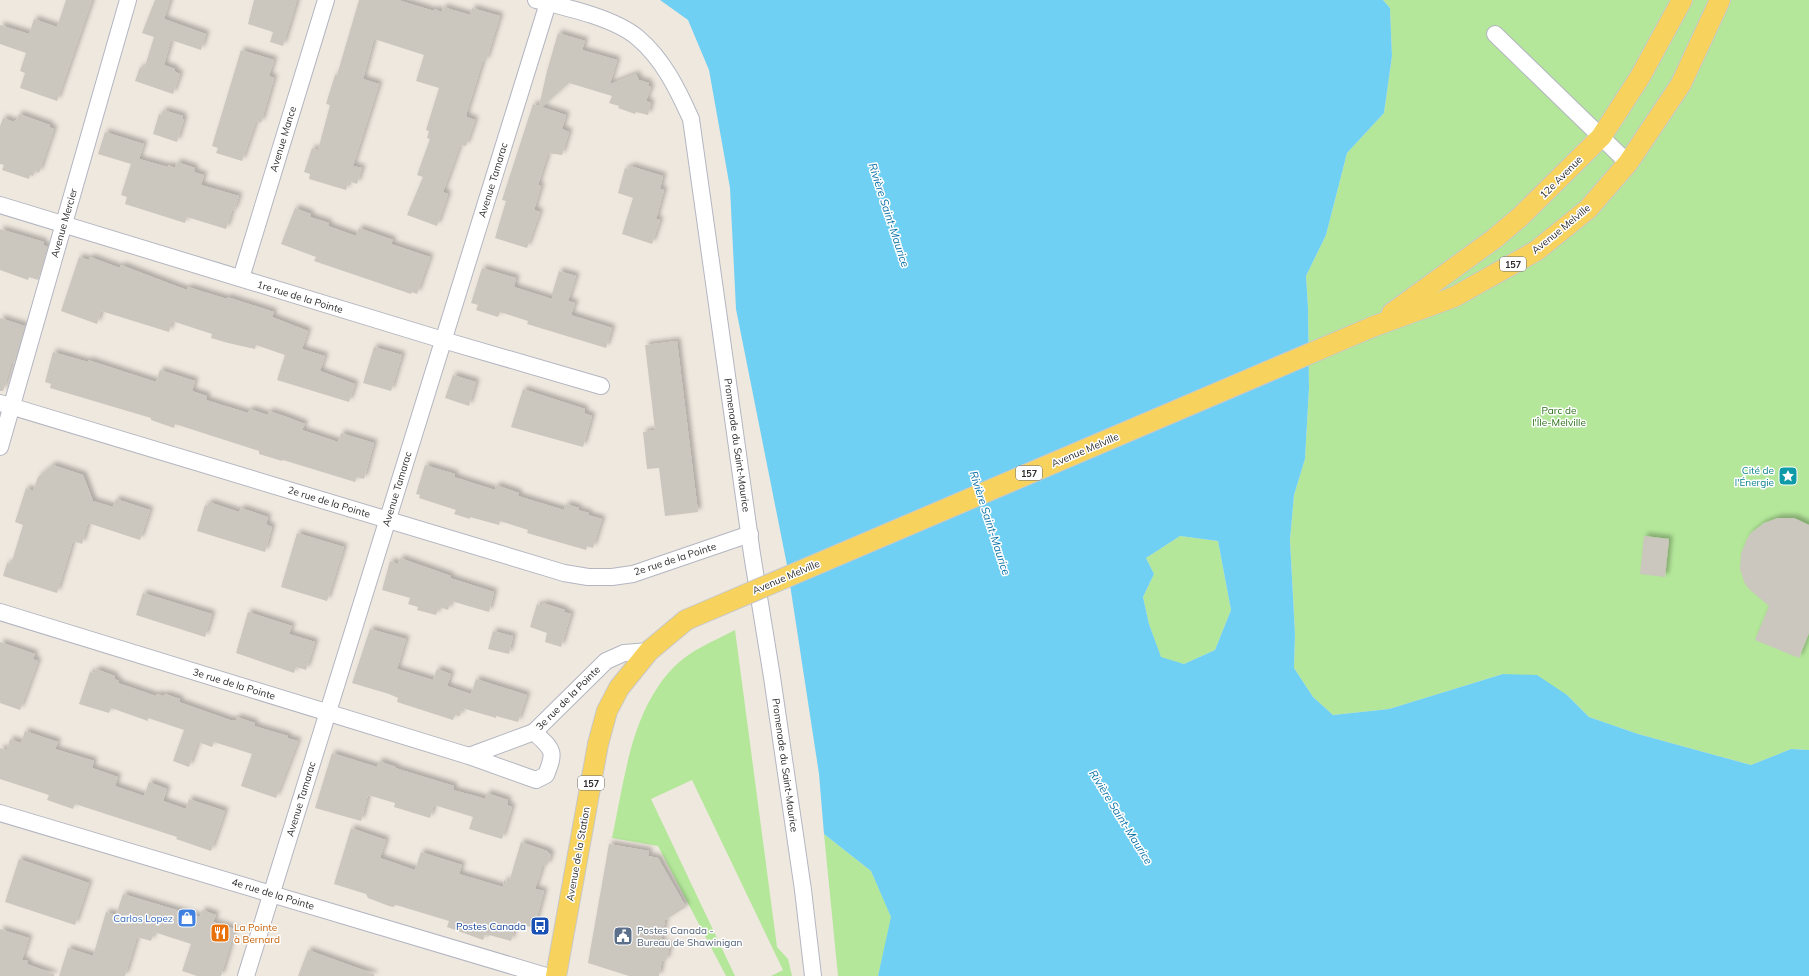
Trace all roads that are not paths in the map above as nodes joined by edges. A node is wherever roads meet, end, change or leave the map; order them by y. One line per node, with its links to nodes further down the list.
1 (128, 0): 11 (street, Avenue Mercier)
2 (326, 0): 12 (street, Avenue Mance)
3 (1682, 0): 7 (main road, 157)
4 (1720, 0): 8 (main road, Avenue Melville / 157)
5 (542, 1): 14 (street, Avenue Tamarac); 19 (street, Promenade du Saint-Maurice)
6 (1495, 34): 7 (street)
7 (1601, 137): 8 (street); 10 (main road, 12e Avenue / 157)
8 (1628, 164): 13 (main road, Avenue Melville / 157)
9 (0, 204): 11 (street, 1re rue de la Pointe)
10 (1520, 217): 13 (main road, Avenue Melville / 157)
11 (64, 224): 12 (street, 1re rue de la Pointe); 16 (street, Avenue Mercier)
12 (241, 278): 14 (street, 1re rue de la Pointe)
13 (1372, 327): 21 (main road, Avenue Melville / 157, bridge)
14 (443, 340): 15 (street, 1re rue de la Pointe); 18 (street, Avenue Tamarac)
15 (601, 386)
16 (6, 405): 17 (street, Avenue Mercier); 18 (street, 2e rue de la Pointe)
17 (0, 447)
18 (387, 520): 19 (street, 2e rue de la Pointe); 23 (street, Avenue Tamarac)
19 (750, 534): 31 (street, Promenade du Saint-Maurice)
20 (0, 612): 23 (street, 3e rue de la Pointe)
21 (686, 620): 22 (main road, Avenue de la Station / 157)
22 (648, 651): 24 (street, 3e rue de la Pointe); 30 (main road, Avenue de la Station / 157)
23 (328, 712): 25 (street, 3e rue de la Pointe); 27 (street, Avenue Tamarac)
24 (534, 732): 25 (street, 3e rue de la Pointe); 25 (street, 3e rue de la Pointe)
25 (469, 756)
26 (0, 813): 27 (street, 4e rue de la Pointe)
27 (271, 894): 28 (street, Avenue Tamarac); 29 (street, 4e rue de la Pointe)
28 (246, 976)
29 (546, 976)
30 (556, 976)
31 (813, 976)

